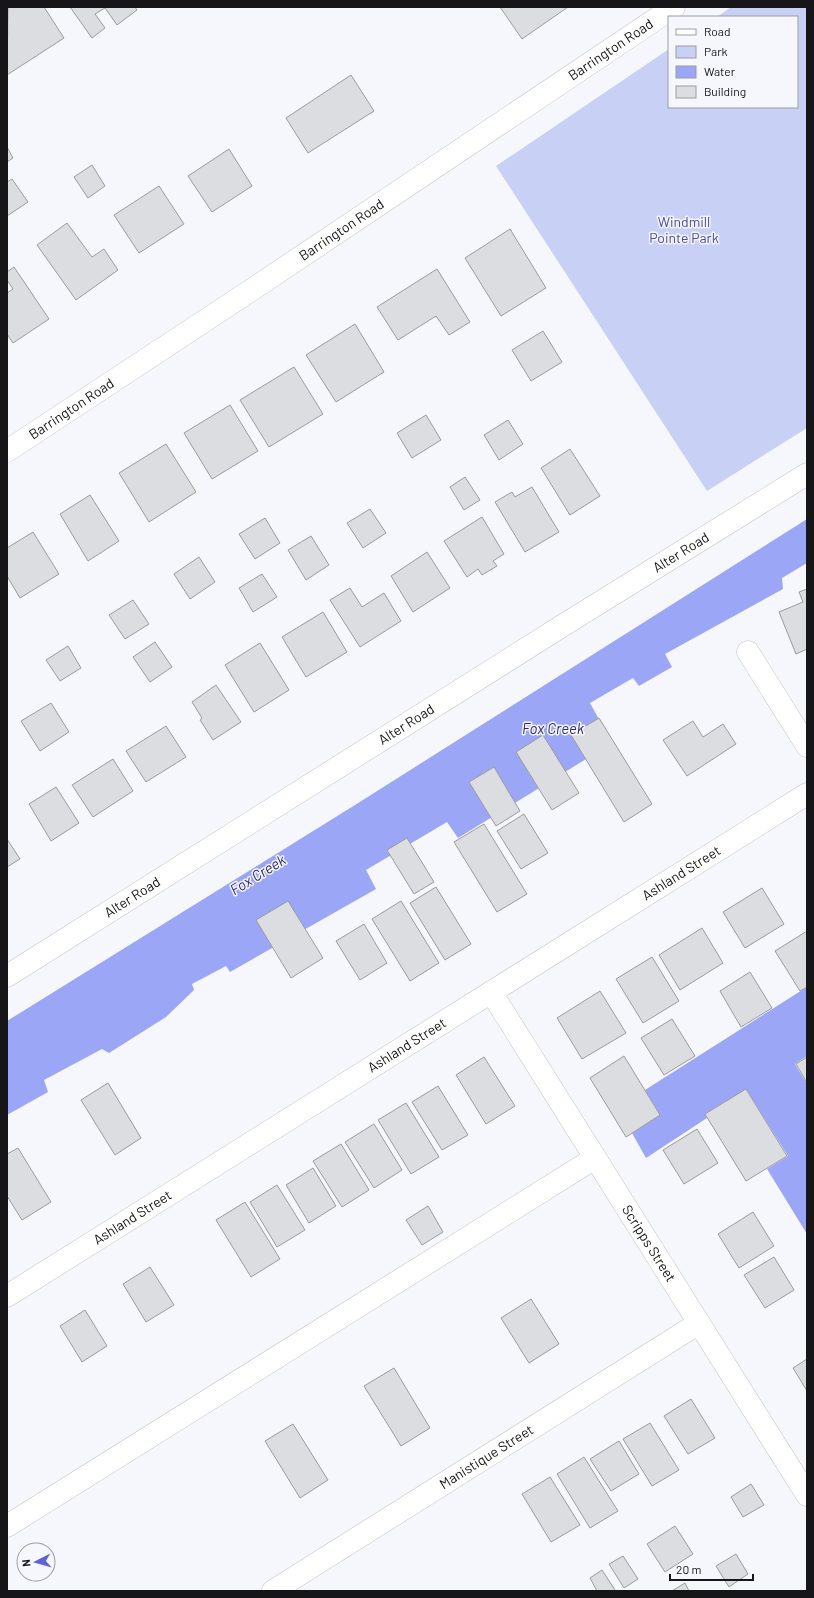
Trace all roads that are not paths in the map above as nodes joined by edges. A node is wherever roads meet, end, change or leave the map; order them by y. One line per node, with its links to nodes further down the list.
1 (674, 7): 2 (street, Barrington Road)
2 (7, 451)
3 (807, 474): 7 (street, Alter Road)
4 (748, 652): 5 (street)
5 (807, 746)
6 (807, 794): 8 (street, Ashland Street)
7 (7, 976)
8 (491, 992): 9 (street, Scripps Street); 10 (street, Ashland Street)
9 (595, 1158): 11 (street, Scripps Street); 13 (street)
10 (7, 1296)
11 (699, 1323): 12 (street, Scripps Street); 14 (street, Manistique Street)
12 (807, 1495)
13 (7, 1526)
14 (273, 1591)

